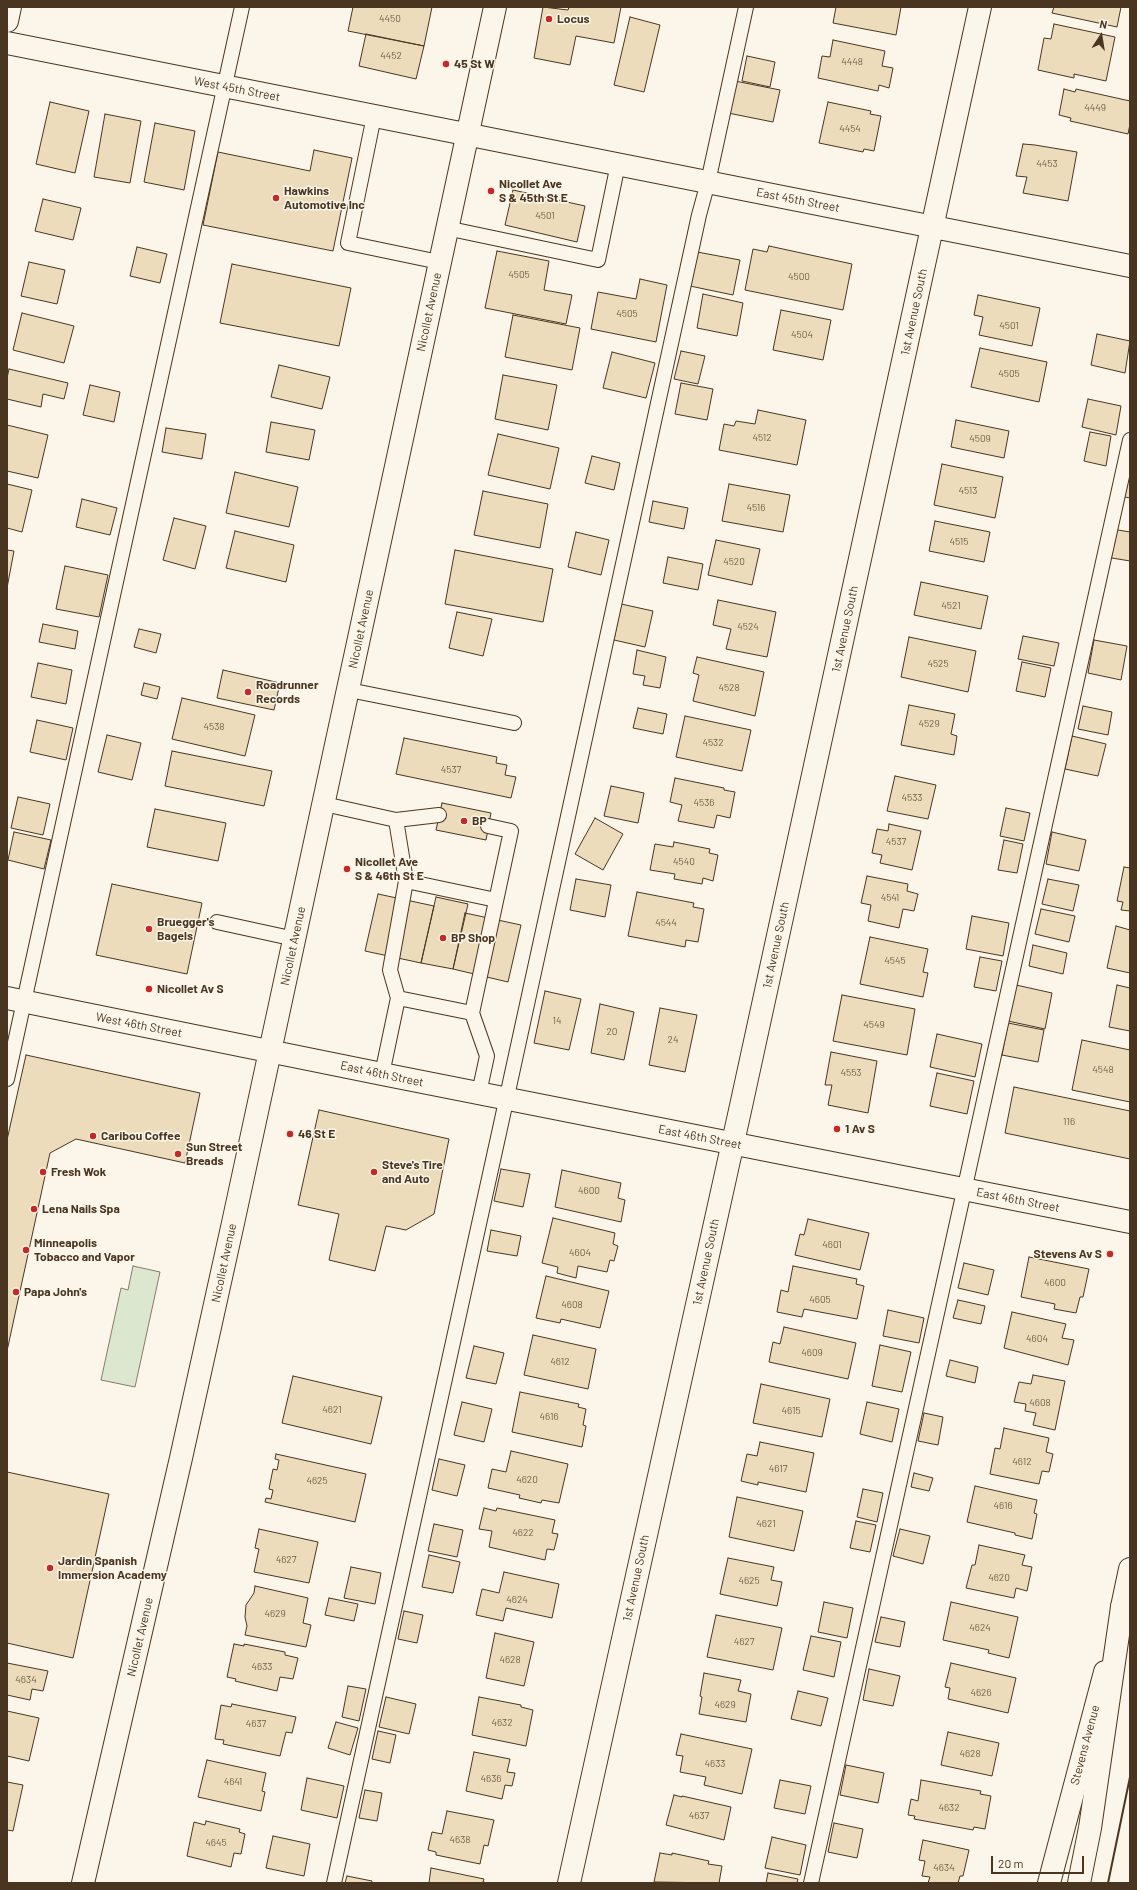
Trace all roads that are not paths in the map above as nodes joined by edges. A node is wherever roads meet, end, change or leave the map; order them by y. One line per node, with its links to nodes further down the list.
1 (10, 7): 6 (main road)
2 (242, 7): 8 (lane)
3 (495, 7): 10 (main road, Nicollet Avenue)
4 (746, 7): 12 (lane)
5 (980, 7): 13 (main road, 1st Avenue South)
6 (7, 21)
7 (7, 43): 8 (main road, West 45th Street)
8 (225, 87): 9 (main road, West 45th Street); 29 (lane)
9 (374, 116): 10 (main road, West 45th Street); 15 (lane)
10 (466, 134): 11 (main road, East 45th Street); 14 (main road, Nicollet Avenue)
11 (618, 164): 12 (main road, East 45th Street); 14 (lane)
12 (708, 182): 13 (main road, East 45th Street); 35 (lane)
13 (932, 227): 16 (main road, East 45th Street); 36 (main road, 1st Avenue South)
14 (446, 228): 15 (main road, Nicollet Avenue)
15 (439, 262): 18 (main road, Nicollet Avenue)
16 (1130, 266)
17 (1130, 440): 37 (lane)
18 (348, 690): 19 (lane); 20 (main road, Nicollet Avenue)
19 (514, 723)
20 (324, 804): 22 (lane); 27 (main road, Nicollet Avenue)
21 (439, 815): 22 (lane)
22 (396, 820): 24 (lane)
23 (488, 826): 25 (lane)
24 (406, 881): 25 (lane); 28 (lane)
25 (496, 900): 30 (lane)
26 (217, 922): 27 (lane)
27 (295, 939): 31 (main road, Nicollet Avenue)
28 (398, 998): 30 (lane); 32 (lane)
29 (16, 1000): 31 (main road, West 46th Street); 33 (lane)
30 (472, 1013): 34 (lane)
31 (270, 1051): 32 (main road, East 46th Street); 41 (main road, Nicollet Avenue)
32 (382, 1074): 34 (main road, East 46th Street)
33 (7, 1079)
34 (479, 1093): 35 (main road, East 46th Street)
35 (507, 1098): 36 (main road, East 46th Street); 42 (lane)
36 (732, 1144): 37 (main road, East 46th Street); 43 (main road, 1st Avenue South)
37 (964, 1190): 38 (main road, East 46th Street); 44 (lane)
38 (1130, 1222)
39 (1130, 1570): 40 (main road)
40 (1122, 1607): 45 (main road, Stevens Avenue); 46 (main road)
41 (83, 1883)
42 (334, 1883)
43 (569, 1883)
44 (811, 1883)
45 (1049, 1883)
46 (1079, 1883)

